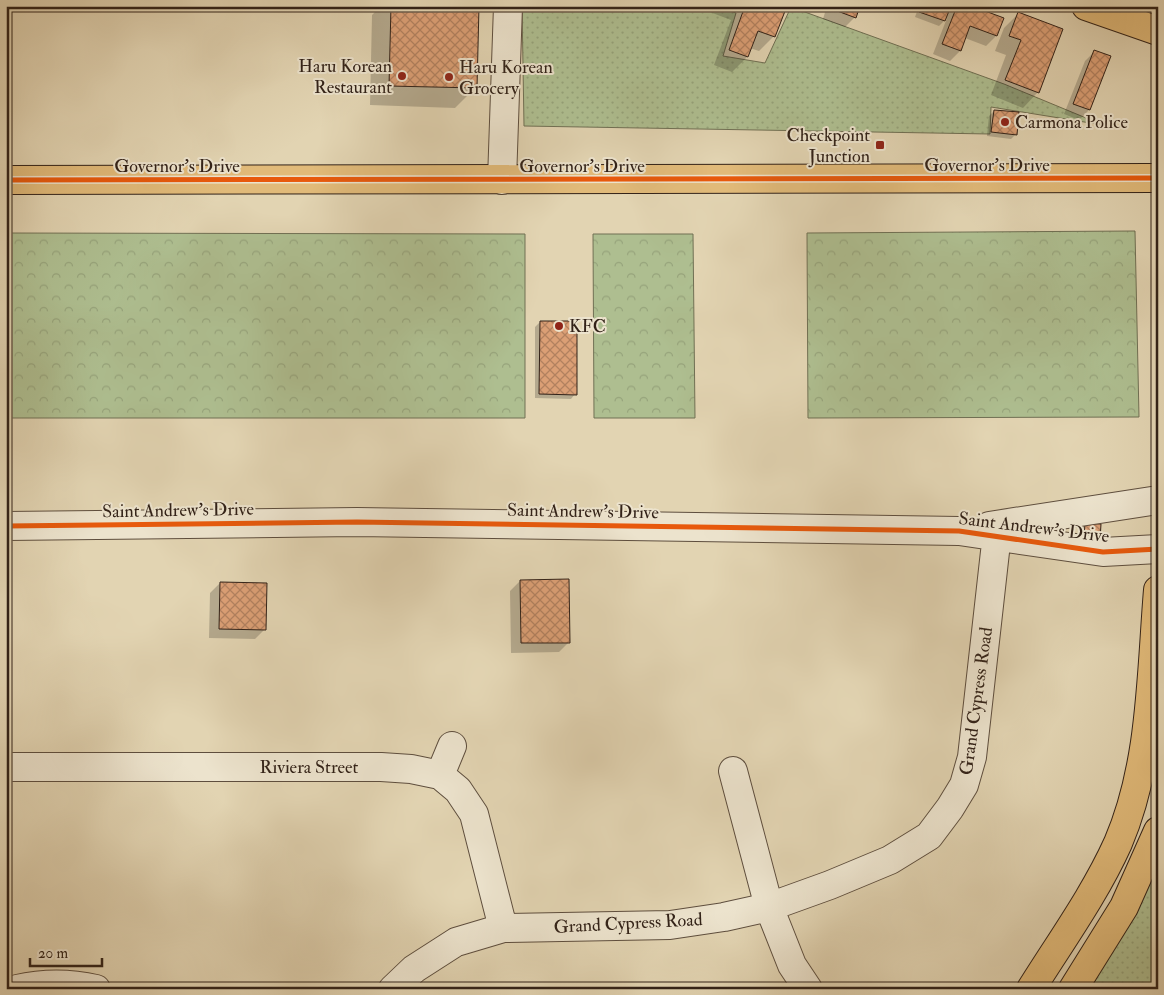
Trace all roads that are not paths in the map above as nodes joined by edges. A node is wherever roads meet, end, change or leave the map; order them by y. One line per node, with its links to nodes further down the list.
1 (508, 6): 6 (street)
2 (1086, 6): 3 (main road)
3 (1158, 31)
4 (1158, 178): 6 (main road, Governor's Drive)
5 (6, 180): 6 (main road, Governor's Drive)
6 (502, 180)
7 (1158, 500): 9 (street, Saint Andrew's Drive)
8 (6, 526): 9 (street, Saint Andrew's Drive)
9 (998, 531): 10 (street, Saint Andrew's Drive); 17 (street, Grand Cypress Road)
10 (1158, 549)
11 (1158, 590): 23 (main road)
12 (452, 746): 15 (street)
13 (6, 767): 15 (street, Riviera Street)
14 (733, 771): 17 (street)
15 (440, 775): 18 (street, Riviera Street)
16 (1158, 831): 24 (main road)
17 (768, 907): 18 (street, Grand Cypress Road); 22 (street)
18 (503, 928): 21 (street, Grand Cypress Road)
19 (17, 989): 20 (street)
20 (96, 989)
21 (393, 989)
22 (808, 989)
23 (1031, 989)
24 (1073, 989)

